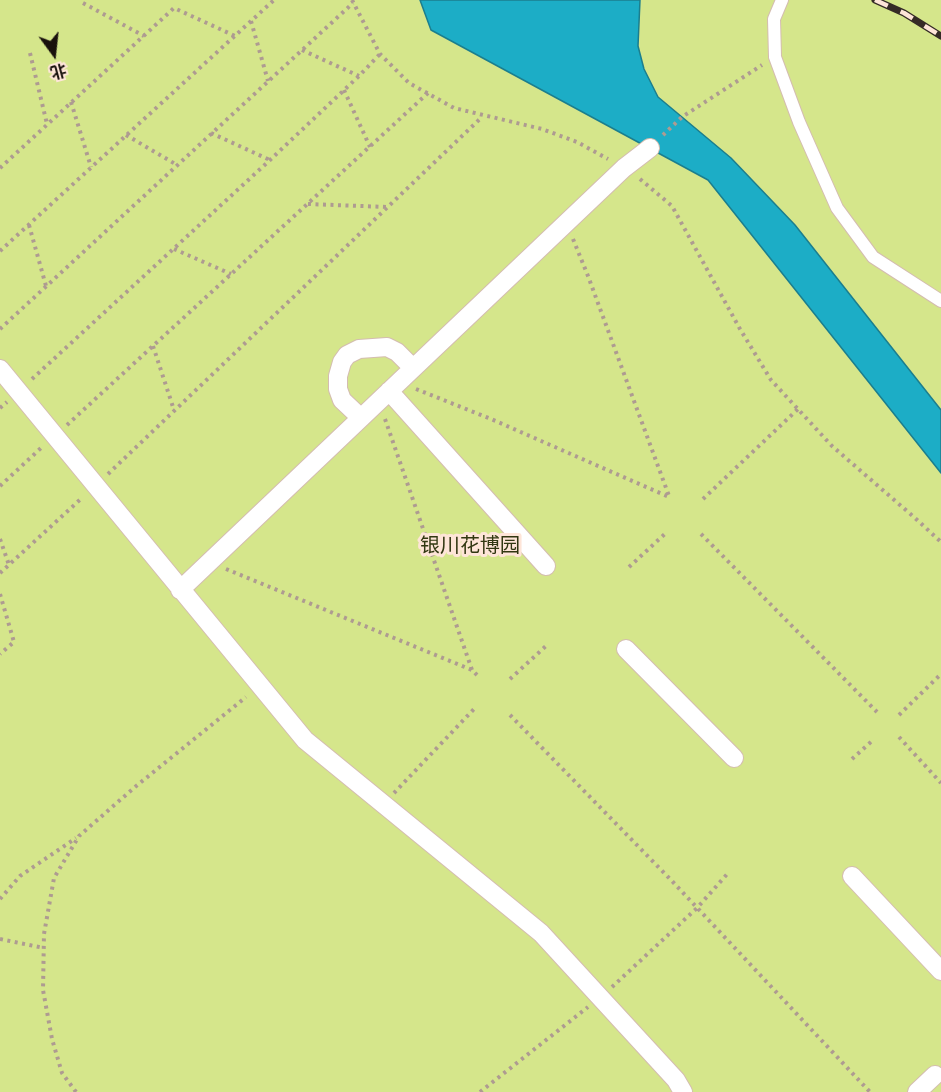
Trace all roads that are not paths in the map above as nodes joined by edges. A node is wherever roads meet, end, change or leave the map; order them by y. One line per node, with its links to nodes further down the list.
1 (782, 0): 3 (lane)
2 (650, 148): 4 (street)
3 (941, 302)
4 (413, 368): 6 (street); 7 (street)
5 (0, 369): 9 (street)
6 (389, 392): 7 (street); 8 (street)
7 (361, 418): 9 (street)
8 (546, 566)
9 (180, 590): 15 (street)
10 (626, 649): 11 (street)
11 (734, 758)
12 (852, 876): 13 (street)
13 (941, 971)
14 (935, 1075): 16 (street)
15 (683, 1092)
16 (917, 1092)

